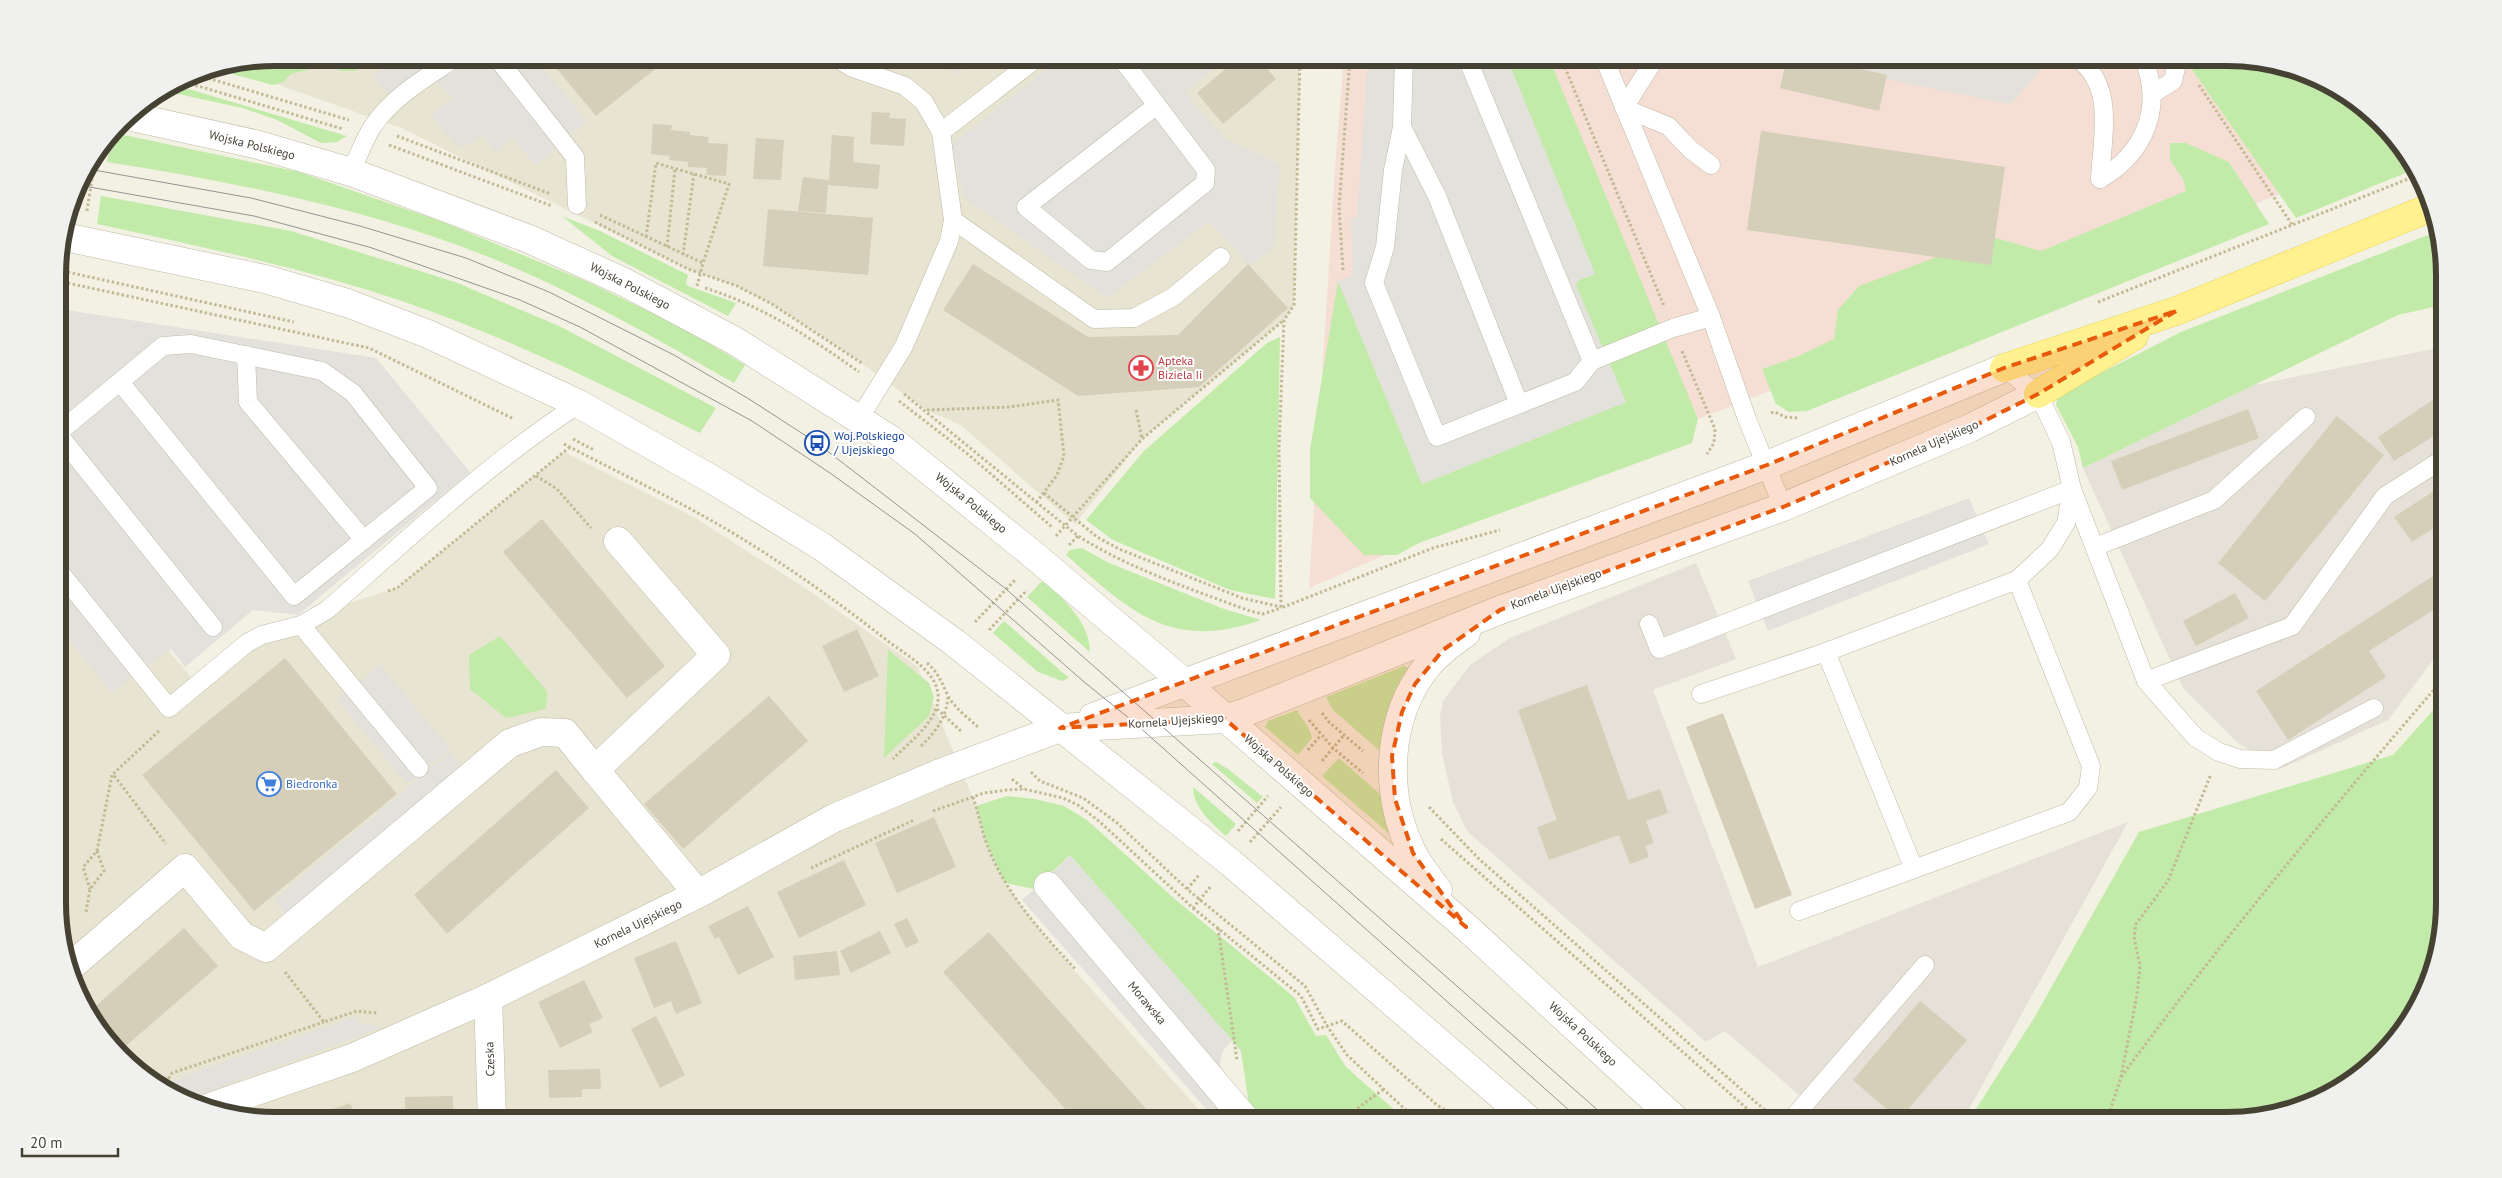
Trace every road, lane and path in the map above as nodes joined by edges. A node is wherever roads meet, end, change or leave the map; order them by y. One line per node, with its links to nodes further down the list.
1 (444, 66): 27 (lane)
2 (503, 66): 30 (lane)
3 (850, 66): 24 (lane)
4 (1028, 66): 24 (lane)
5 (1127, 66): 20 (lane)
6 (1300, 66): 45 (path)
7 (1349, 66): 40 (path)
8 (1404, 66): 23 (lane)
9 (1469, 66): 49 (lane)
10 (1564, 66): 47 (path)
11 (1607, 66): 17 (lane)
12 (1616, 66): 17 (lane)
13 (1650, 66): 21 (lane)
14 (2089, 66): 19 (lane)
15 (2145, 66): 19 (lane)
16 (2176, 66): 19 (lane)
17 (1612, 78): 21 (lane)
18 (2196, 81): 33 (path)
19 (2152, 94)
20 (1157, 105): 20 (lane)
21 (1624, 108): 25 (lane); 44 (lane)
22 (137, 118): 27 (street, Wojska Polskiego)
23 (1402, 127): 54 (lane); 54 (lane)
24 (941, 132): 32 (lane)
25 (1710, 165)
26 (675, 169): 28 (path); 34 (path); 36 (path)
27 (351, 172): 58 (street, Wojska Polskiego)
28 (694, 174): 37 (path); 39 (path)
29 (2411, 178): 33 (path)
30 (577, 205)
31 (2426, 210): 43 (main road)
32 (953, 220): 38 (lane); 58 (lane)
33 (2293, 226): 42 (path)
34 (646, 236)
35 (70, 238): 53 (street)
36 (667, 247)
37 (683, 255)
38 (1221, 257)
39 (703, 263)
40 (1343, 270)
41 (66, 272): 46 (path)
42 (2090, 306)
43 (2176, 311): 50 (main road); 52 (main road)
44 (1711, 317): 47 (lane); 59 (lane)
45 (1284, 320): 63 (path); 88 (path)
46 (300, 323)
47 (1673, 328): 49 (lane); 62 (path)
48 (246, 355): 51 (lane); 81 (lane); 81 (lane)
49 (1592, 361): 54 (lane)
50 (2004, 368): 52 (lane); 69 (street, Kornela Ujejskiego)
51 (120, 382): 61 (lane); 81 (lane)
52 (2038, 394): 71 (lane); 74 (street, Kornela Ujejskiego)
53 (579, 404): 60 (lane); 94 (street)
54 (1519, 404)
55 (1136, 410): 63 (path)
56 (2306, 417): 83 (lane)
57 (1804, 418): 59 (path)
58 (859, 419): 84 (street, Wojska Polskiego)
59 (1747, 419): 62 (path); 69 (lane)
60 (547, 425): 66 (path); 91 (lane)
61 (66, 426)
62 (1715, 429): 67 (path)
63 (1142, 439): 75 (path)
64 (66, 443): 92 (lane)
65 (570, 447): 70 (path)
66 (598, 452)
67 (1705, 456)
68 (2436, 463): 100 (lane)
69 (1767, 465): 74 (lane); 93 (street, Kornela Ujejskiego)
70 (536, 476): 82 (path); 87 (path)
71 (2072, 489): 83 (lane); 86 (lane); 90 (lane)
72 (1044, 493): 73 (path); 73 (path); 75 (path)
73 (1036, 502): 76 (path)
74 (1783, 507): 89 (street, Kornela Ujejskiego)
75 (1073, 518): 76 (path); 88 (path)
76 (1066, 526): 79 (path); 84 (path)
77 (734, 527): 80 (path)
78 (1505, 529): 88 (path)
79 (1078, 536): 84 (path); 88 (path)
80 (750, 537)
81 (364, 540)
82 (618, 541): 115 (street)
83 (2095, 547): 100 (lane)
84 (1042, 562): 94 (path); 94 (path); 101 (street, Wojska Polskiego)
85 (66, 579): 105 (lane)
86 (2017, 580): 95 (lane); 127 (lane)
87 (380, 593)
88 (1281, 608): 93 (path)
89 (1500, 610): 102 (street, Kornela Ujejskiego); 118 (street)
90 (1649, 624)
91 (301, 625): 105 (lane); 114 (lane)
92 (213, 627)
93 (1294, 643): 101 (street, Kornela Ujejskiego)
94 (961, 648): 97 (path); 99 (path); 108 (street)
95 (1826, 652): 104 (lane); 127 (lane)
96 (924, 661): 97 (path)
97 (932, 667): 98 (path); 99 (path)
98 (927, 673)
99 (942, 680): 112 (path)
100 (2146, 681): 113 (lane)
101 (1185, 683): 107 (street, Wojska Polskiego); 108 (street, Kornela Ujejskiego)
102 (1311, 686): 107 (street, Kornela Ujejskiego); 110 (path)
103 (2436, 687): 148 (path)
104 (1701, 694)
105 (169, 708): 116 (path)
106 (2374, 708): 113 (lane)
107 (1225, 719): 108 (street, Kornela Ujejskiego); 117 (street, Wojska Polskiego)
108 (1060, 728): 112 (street, Kornela Ujejskiego); 125 (street)
109 (1321, 735): 117 (path)
110 (1344, 735): 111 (path); 118 (path)
111 (1333, 748): 117 (path); 118 (path)
112 (1004, 750): 131 (path); 132 (street, Kornela Ujejskiego)
113 (2219, 752): 148 (path)
114 (419, 768)
115 (595, 770): 132 (street); 140 (street)
116 (112, 774): 124 (path); 126 (path)
117 (1294, 779): 125 (path); 125 (path); 139 (street, Wojska Polskiego)
118 (1394, 787): 139 (street)
119 (973, 797): 121 (path); 134 (path); 135 (path)
120 (1427, 805): 160 (path)
121 (925, 814)
122 (917, 818): 128 (path)
123 (1434, 832): 159 (path)
124 (97, 850): 130 (path); 130 (path)
125 (1225, 859): 131 (path); 133 (path); 157 (street)
126 (185, 868): 140 (street); 141 (street)
127 (1914, 869): 136 (lane)
128 (808, 870)
129 (1048, 886): 153 (street, Morawska)
130 (90, 889): 137 (path)
131 (1186, 889): 133 (path)
132 (698, 894): 143 (street, Kornela Ujejskiego)
133 (1200, 900): 135 (path); 146 (path)
134 (1018, 902)
135 (1193, 908): 138 (path)
136 (1799, 911)
137 (85, 916)
138 (1218, 927): 146 (path); 147 (path)
139 (1466, 927): 158 (street, Wojska Polskiego)
140 (266, 948): 145 (path)
141 (75, 963)
142 (1925, 965): 161 (lane)
143 (488, 998): 151 (street, Kornela Ujejskiego); 152 (street, Czeska)
144 (382, 1014): 145 (path)
145 (324, 1022): 149 (path)
146 (1327, 1026): 150 (path); 156 (path)
147 (1237, 1062)
148 (2121, 1077): 162 (path)
149 (167, 1081)
150 (1384, 1089): 154 (path); 155 (path)
151 (218, 1104)
152 (492, 1112)
153 (1239, 1112)
154 (1352, 1112)
155 (1408, 1112)
156 (1448, 1112)
157 (1520, 1112)
158 (1667, 1112)
159 (1751, 1112)
160 (1768, 1112)
161 (1798, 1112)
162 (2110, 1112)

